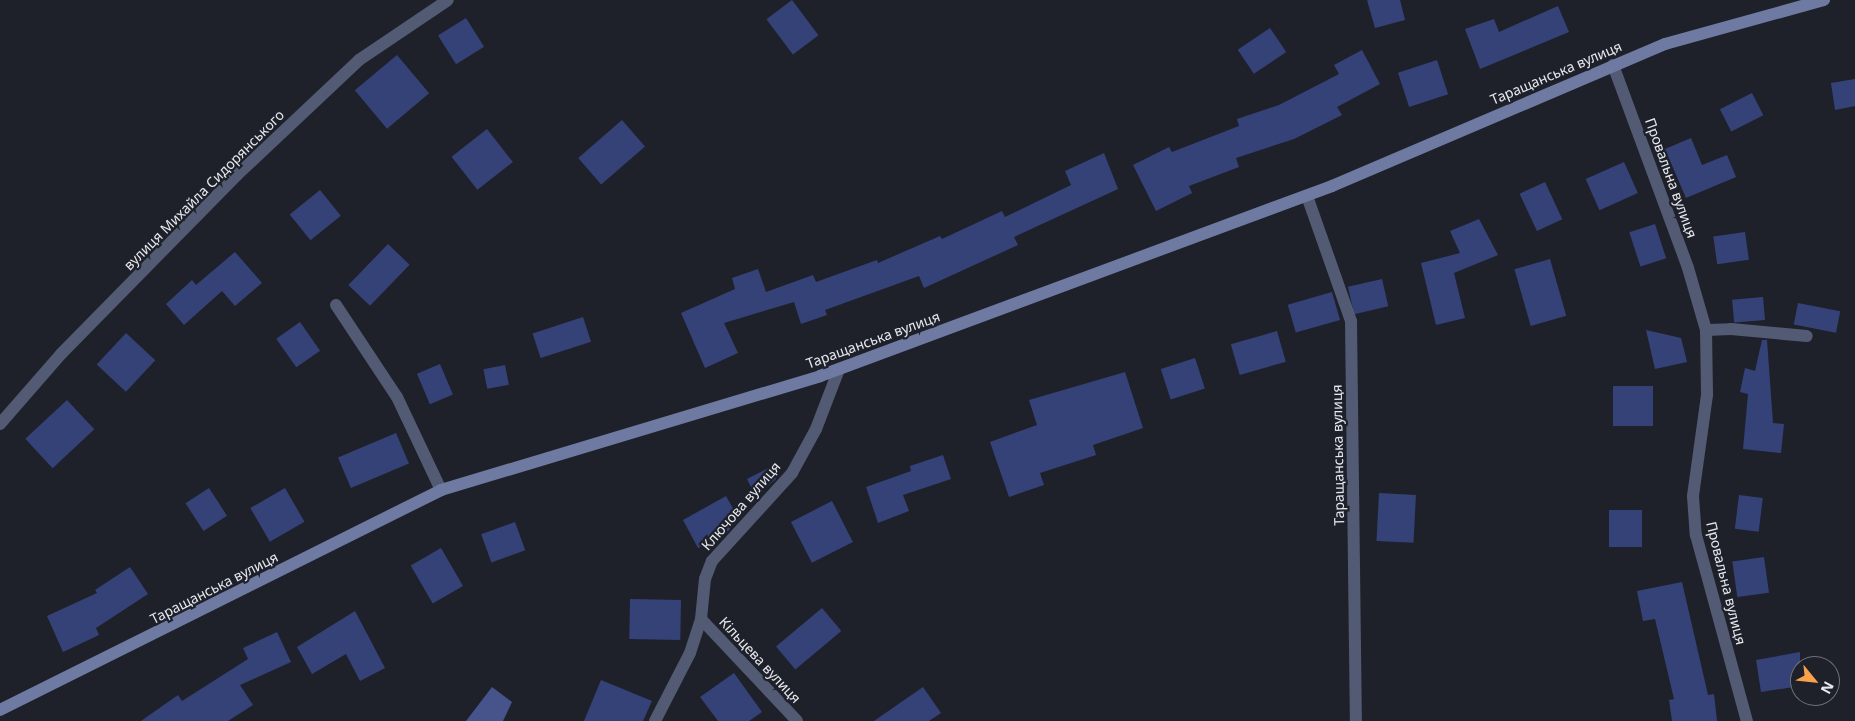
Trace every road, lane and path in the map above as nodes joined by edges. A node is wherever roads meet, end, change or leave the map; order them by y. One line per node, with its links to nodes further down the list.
1 (448, 0): 9 (street, вулиця Михайла Сидорянського)
2 (1824, 0): 3 (main road, Таращанська вулиця)
3 (1613, 65): 4 (main road, Таращанська вулиця); 6 (street, Провальна вулиця)
4 (1307, 196): 8 (main road, Таращанська вулиця); 15 (street, Таращанська вулиця)
5 (336, 305): 10 (street)
6 (1706, 330): 7 (street); 16 (street, Провальна вулиця)
7 (1807, 336)
8 (839, 369): 10 (main road, Таращанська вулиця); 11 (street, Ключова вулиця)
9 (0, 424)
10 (441, 490): 12 (main road, Таращанська вулиця)
11 (701, 619): 13 (street, Ключова вулиця); 14 (street, Кільцева вулиця)
12 (0, 710)
13 (656, 721)
14 (796, 721)
15 (1356, 721)
16 (1747, 721)

